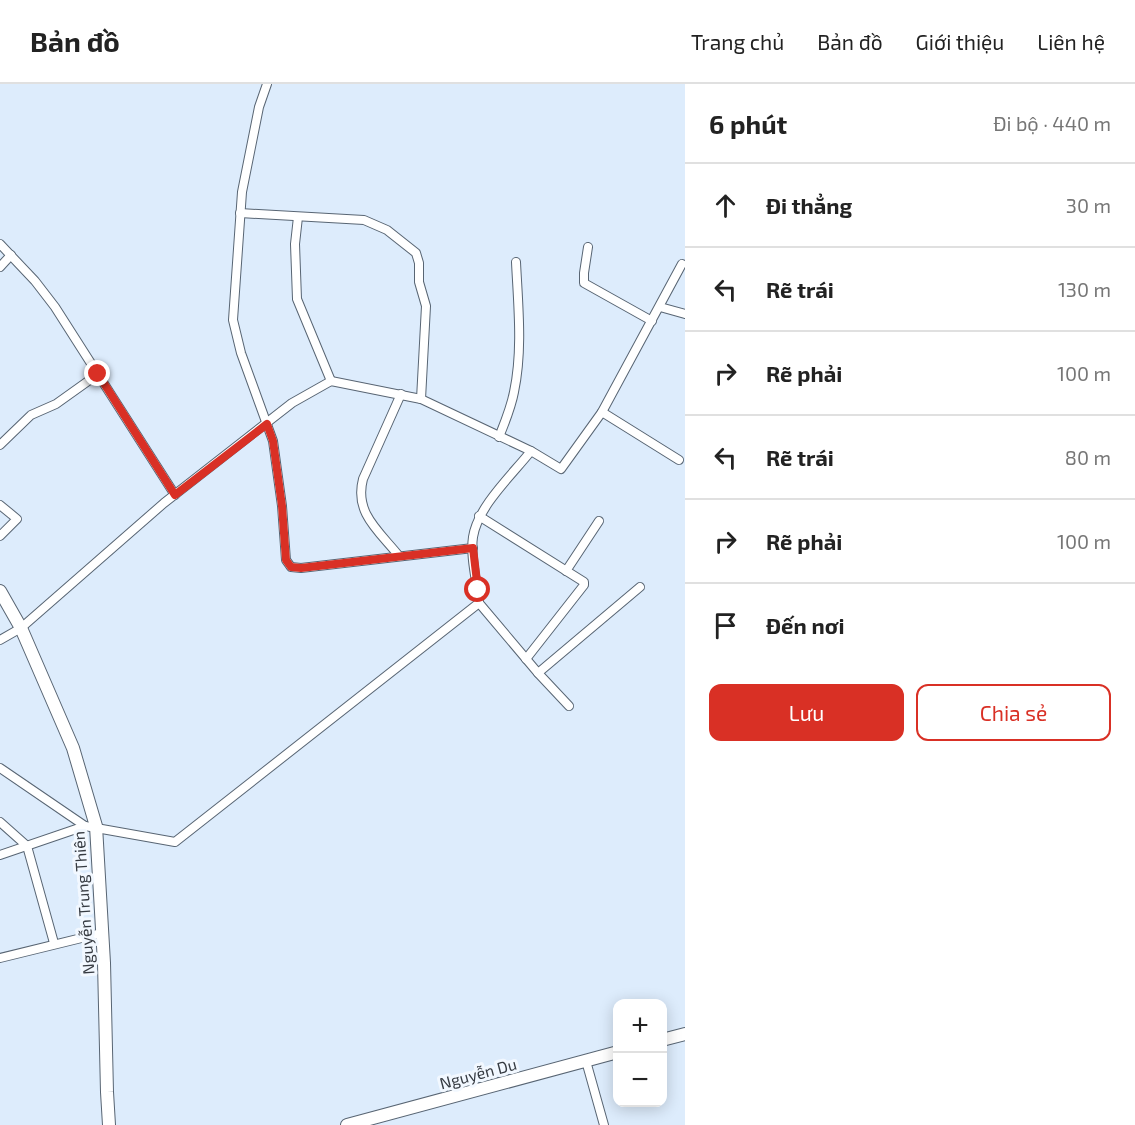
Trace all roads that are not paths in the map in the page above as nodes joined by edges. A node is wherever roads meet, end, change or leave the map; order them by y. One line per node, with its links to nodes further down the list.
1 (267, 84): 2 (street)
2 (240, 213): 3 (street); 18 (street)
3 (298, 217): 14 (street); 16 (street)
4 (0, 244): 6 (street)
5 (588, 247): 12 (street)
6 (11, 255): 9 (street); 13 (street)
7 (516, 262): 19 (street)
8 (682, 264): 10 (street)
9 (0, 267)
10 (660, 307): 11 (street); 12 (street)
11 (685, 314)
12 (652, 321): 17 (street)
13 (98, 374): 20 (street); 23 (street)
14 (331, 381): 15 (street); 18 (street)
15 (401, 394): 16 (street); 29 (street)
16 (421, 399): 19 (street)
17 (602, 412): 21 (street); 22 (street)
18 (267, 424): 23 (street); 29 (street)
19 (499, 436): 21 (street)
20 (0, 445)
21 (531, 452): 25 (street)
22 (679, 460)
23 (175, 495): 34 (street)
24 (0, 505): 27 (street)
25 (479, 516): 28 (street); 30 (street)
26 (599, 521): 30 (street)
27 (0, 536)
28 (473, 548): 29 (street); 33 (street)
29 (399, 556)
30 (567, 570): 36 (street)
31 (639, 587): 37 (street)
32 (0, 591): 34 (street, Nguyễn Trung Thiên)
33 (479, 603): 36 (street); 41 (street)
34 (21, 628): 35 (street); 41 (street, Nguyễn Trung Thiên)
35 (0, 640)
36 (526, 659): 37 (street)
37 (538, 674): 38 (street)
38 (569, 706)
39 (0, 768): 41 (street)
40 (0, 822): 42 (street)
41 (90, 826): 42 (street); 44 (street, Nguyễn Trung Thiên)
42 (27, 846): 43 (street); 45 (street)
43 (0, 855)
44 (102, 933): 45 (street); 51 (street, Nguyễn Trung Thiên)
45 (54, 944): 46 (street)
46 (0, 958)
47 (685, 1034): 48 (street)
48 (667, 1039)
49 (614, 1053): 50 (street, Nguyễn Du)
50 (586, 1061): 52 (street, Nguyễn Du); 53 (street)
51 (109, 1125)
52 (347, 1125)
53 (604, 1125)

